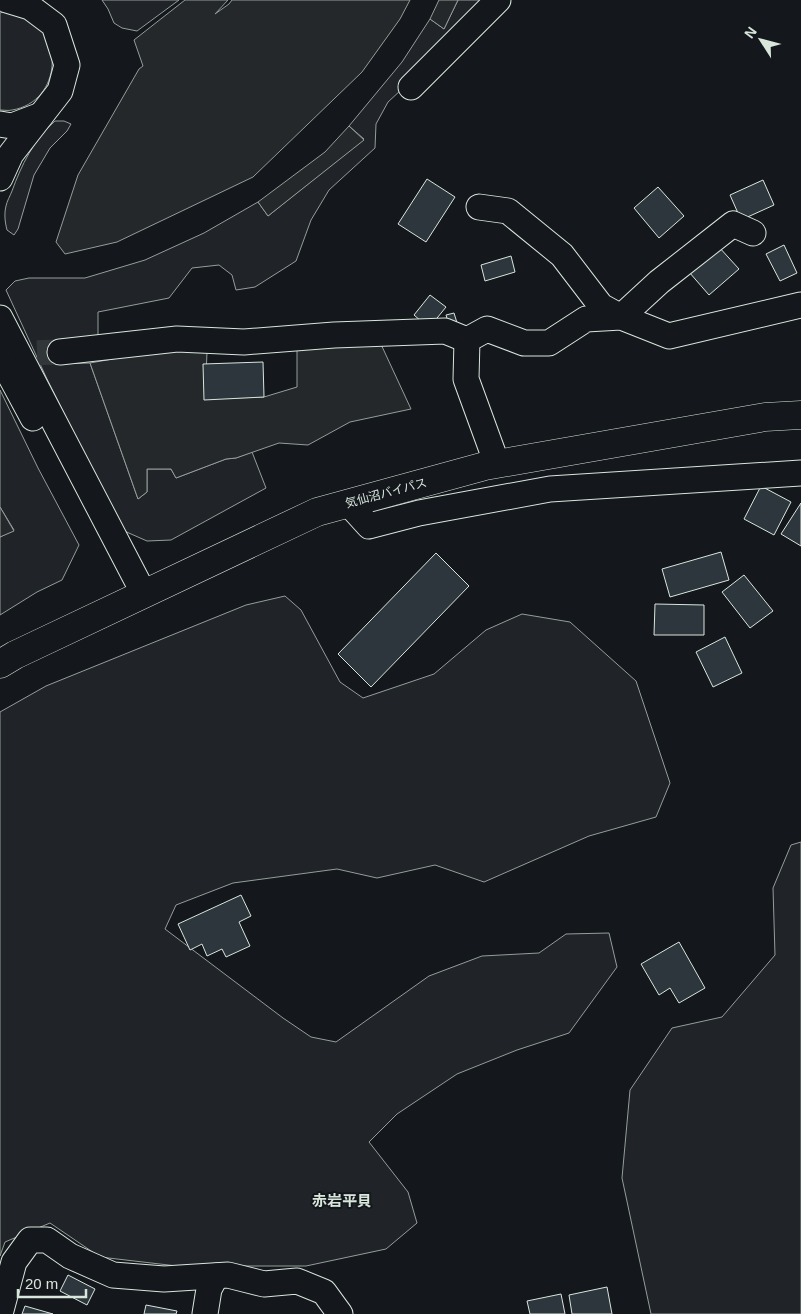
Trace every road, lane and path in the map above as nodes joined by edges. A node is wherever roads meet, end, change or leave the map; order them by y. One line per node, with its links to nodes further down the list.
1 (7, 0): 4 (street)
2 (498, 0): 3 (street)
3 (411, 88)
4 (41, 115): 5 (street); 6 (street)
5 (4, 130)
6 (0, 178)
7 (479, 207): 10 (street)
8 (753, 233): 10 (street)
9 (801, 305): 10 (street)
10 (621, 317): 12 (street)
11 (0, 318): 21 (street)
12 (467, 340): 13 (street); 16 (street)
13 (60, 352)
14 (0, 357): 21 (street)
15 (801, 416): 16 (highway, 気仙沼バイパス)
16 (497, 464): 20 (highway, 気仙沼バイパス)
17 (801, 473): 18 (street)
18 (776, 474): 19 (street); 20 (street)
19 (801, 490)
20 (349, 504): 21 (highway, 気仙沼バイパス)
21 (137, 597): 22 (highway, 気仙沼バイパス)
22 (0, 664)
23 (216, 1276): 24 (street); 25 (street); 26 (street)
24 (0, 1314)
25 (205, 1314)
26 (340, 1314)

